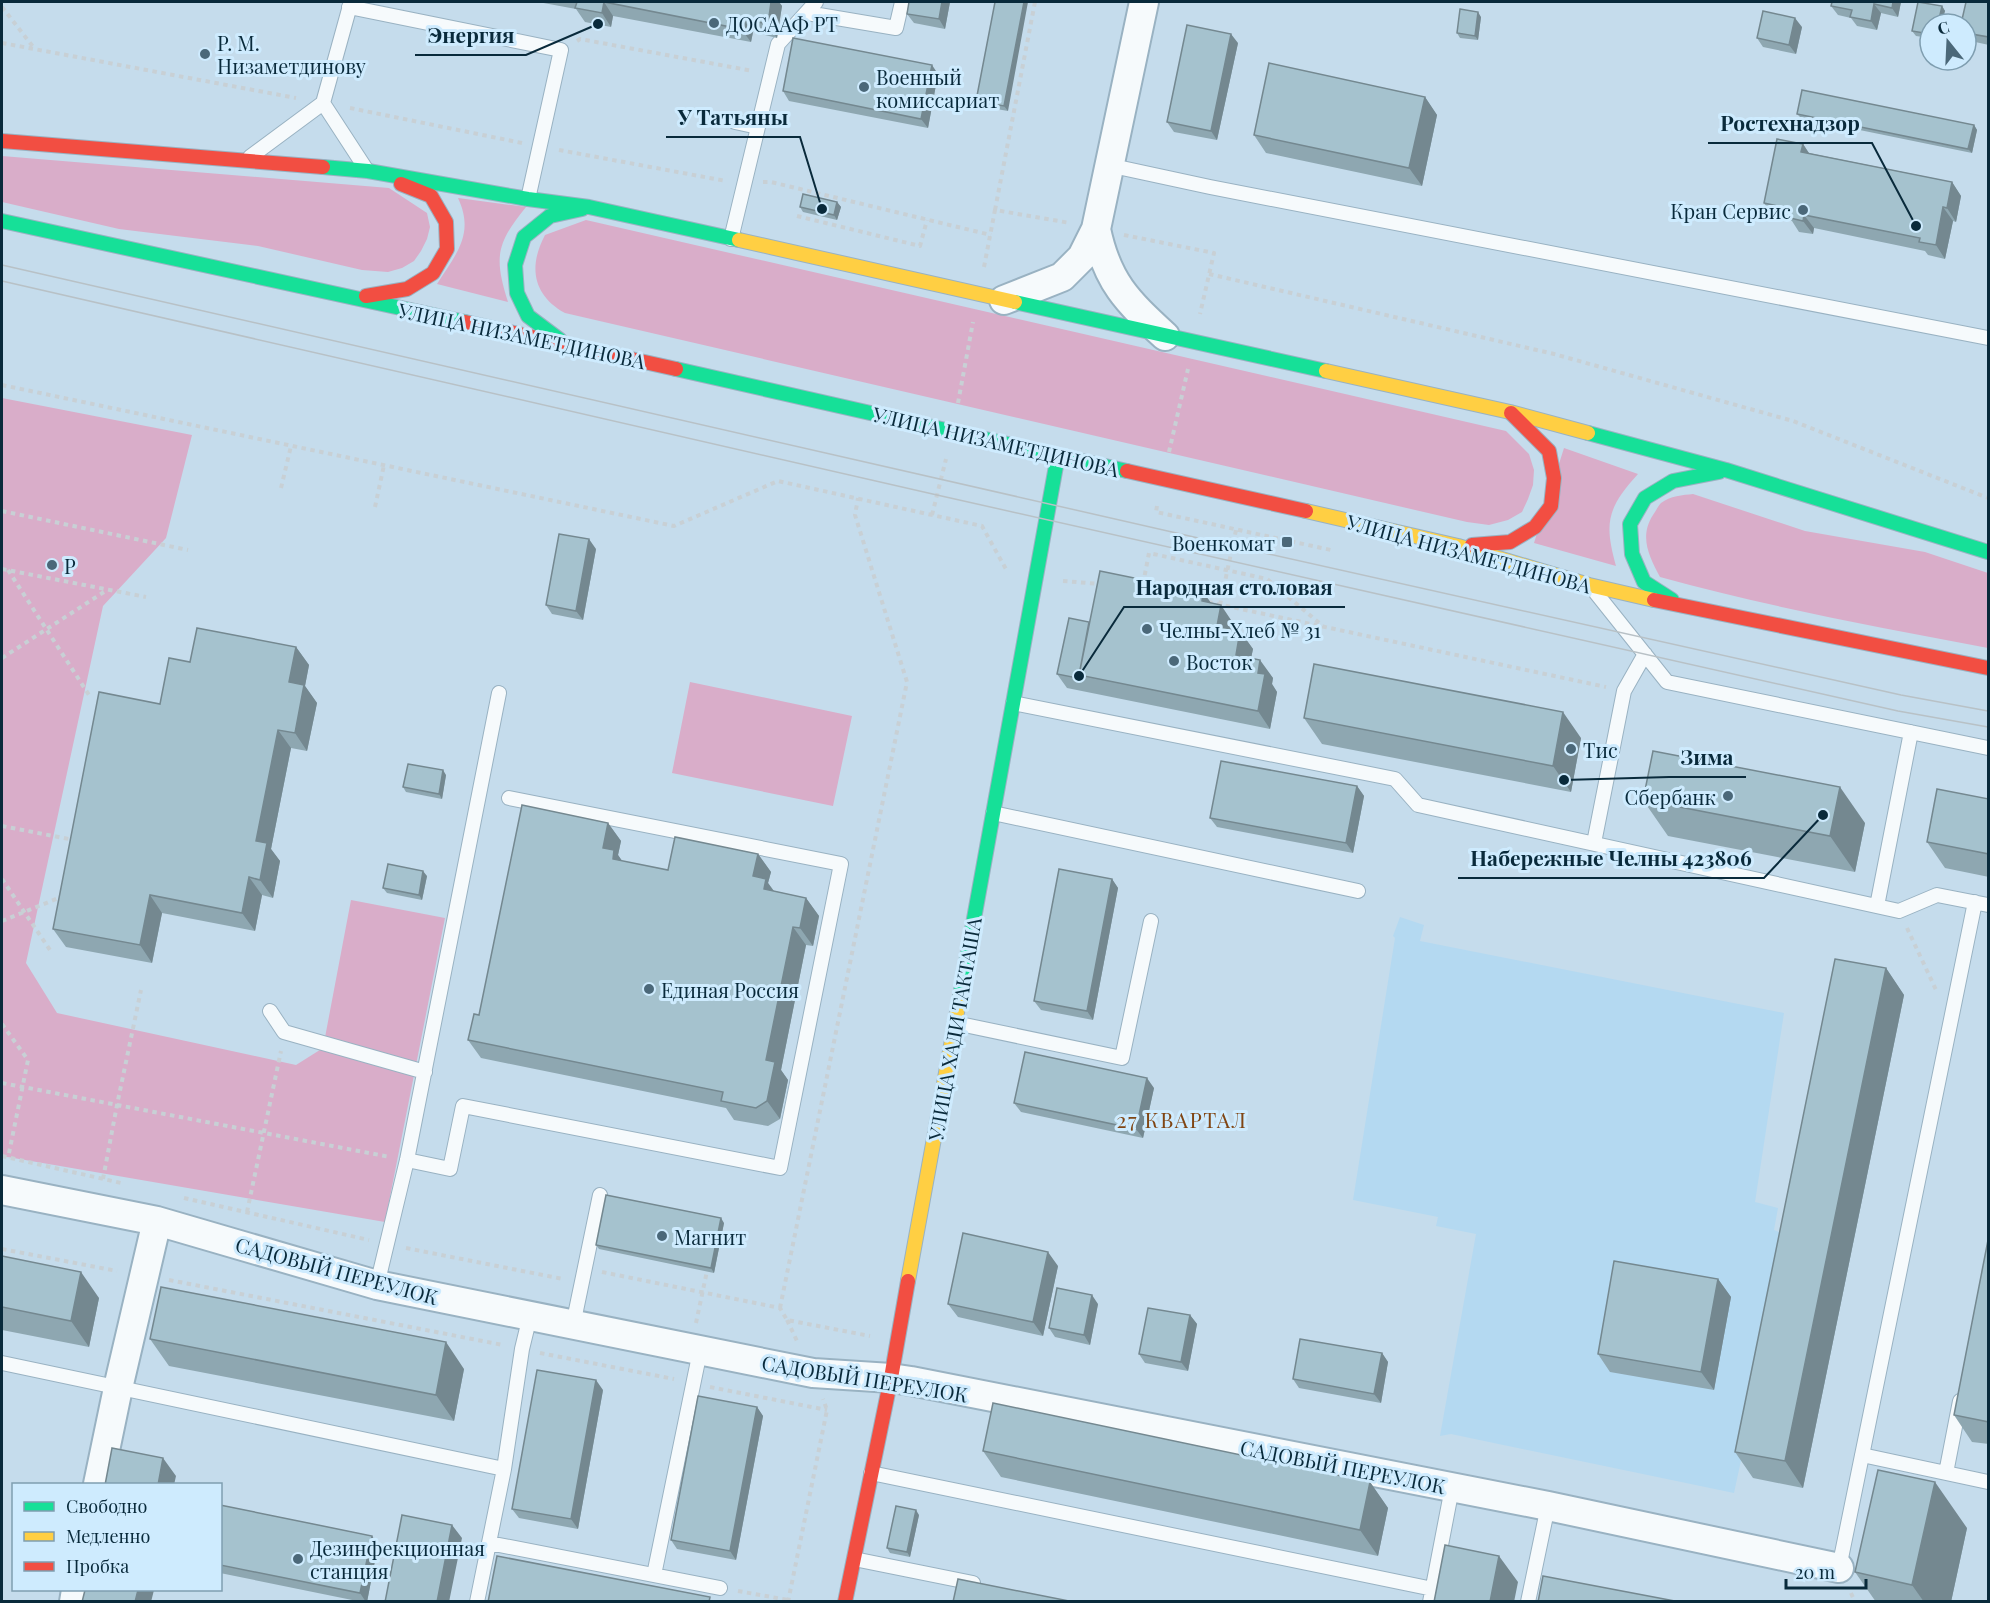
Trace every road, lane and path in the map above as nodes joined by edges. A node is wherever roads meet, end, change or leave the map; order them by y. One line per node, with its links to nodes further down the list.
1 (816, 2): 7 (lane)
2 (902, 2): 7 (lane)
3 (1035, 2): 23 (path)
4 (1144, 2): 18 (street)
5 (350, 4): 10 (lane); 12 (lane)
6 (2, 7): 9 (path)
7 (807, 14): 11 (lane)
8 (2, 42): 9 (path)
9 (35, 49): 12 (path)
10 (561, 50): 11 (path); 16 (lane)
11 (771, 75): 14 (lane)
12 (323, 103): 16 (path); 17 (lane); 19 (lane)
13 (735, 122): 14 (lane)
14 (758, 127): 20 (lane)
15 (2, 141): 17 (main road)
16 (539, 146): 20 (path); 21 (lane)
17 (243, 162): 19 (main road)
18 (1108, 165): 27 (street); 37 (lane)
19 (368, 171): 21 (main road); 32 (main road)
20 (745, 183): 25 (path); 29 (lane)
21 (528, 199): 22 (main road)
22 (589, 207): 29 (main road); 38 (main road)
23 (995, 210): 27 (path); 28 (path)
24 (797, 216): 25 (path)
25 (927, 220): 28 (path)
26 (2, 221): 32 (main road, УЛИЦА НИЗАМЕТДИНОВА)
27 (1098, 230): 30 (path); 33 (street); 36 (street)
28 (991, 235): 31 (path)
29 (731, 239): 33 (main road)
30 (1209, 274): 34 (path); 50 (path)
31 (982, 278)
32 (352, 298): 38 (main road, УЛИЦА НИЗАМЕТДИНОВА)
33 (1004, 300): 36 (main road)
34 (1200, 317)
35 (974, 320): 41 (path)
36 (1165, 336): 42 (main road)
37 (1989, 338)
38 (568, 345): 46 (main road, УЛИЦА НИЗАМЕТДИНОВА)
39 (1190, 358): 45 (path)
40 (2, 385): 43 (path)
41 (957, 404)
42 (1510, 412): 48 (main road); 56 (main road)
43 (291, 446): 47 (path); 49 (path)
44 (947, 452): 54 (path)
45 (1169, 453)
46 (1058, 455): 56 (main road, УЛИЦА НИЗАМЕТДИНОВА); 81 (main road, УЛИЦА ХАДИ ТАКТАША)
47 (384, 465): 52 (path); 54 (path)
48 (1726, 471): 59 (main road); 72 (main road)
49 (281, 488)
50 (1989, 498)
51 (1158, 501): 55 (path)
52 (375, 507)
53 (2, 512): 57 (path)
54 (932, 515): 63 (path)
55 (1236, 530): 58 (path); 62 (path)
56 (1458, 546): 66 (main road, УЛИЦА НИЗАМЕТДИНОВА)
57 (188, 550)
58 (1331, 550)
59 (1989, 552)
60 (2, 569): 61 (path)
61 (8, 570): 68 (path); 74 (path)
62 (1227, 570): 67 (path); 71 (path); 73 (path)
63 (1016, 573)
64 (1061, 581): 65 (path)
65 (1107, 585)
66 (1589, 585): 72 (main road, УЛИЦА НИЗАМЕТДИНОВА); 75 (lane)
67 (1142, 588)
68 (108, 590): 69 (path); 74 (path)
69 (146, 597)
70 (1198, 600): 71 (path)
71 (1220, 604): 73 (path)
72 (1681, 606): 77 (main road, УЛИЦА НИЗАМЕТДИНОВА)
73 (1325, 627): 78 (path)
74 (46, 630): 76 (path); 80 (path)
75 (1645, 654): 78 (lane); 82 (lane)
76 (2, 658)
77 (1989, 668)
78 (1624, 691): 88 (lane)
79 (499, 693): 105 (lane)
80 (89, 695)
81 (1013, 703): 85 (main road, УЛИЦА ХАДИ ТАКТАША); 88 (lane)
82 (1911, 732): 83 (lane); 93 (lane)
83 (1989, 748)
84 (509, 798): 114 (lane)
85 (993, 813): 90 (lane); 102 (main road, УЛИЦА ХАДИ ТАКТАША)
86 (2, 826): 87 (path)
87 (80, 842)
88 (1594, 843): 93 (lane)
89 (2, 879): 95 (path)
90 (1358, 891)
91 (61, 897): 95 (path)
92 (1982, 904): 94 (lane); 100 (lane)
93 (1877, 906): 94 (lane)
94 (1899, 911): 100 (path)
95 (23, 913): 96 (path); 98 (path)
96 (2, 921)
97 (1151, 921): 102 (lane)
98 (52, 953)
99 (141, 990): 108 (path)
100 (1953, 1009): 140 (lane)
101 (270, 1011): 104 (lane)
102 (955, 1023): 132 (main road, УЛИЦА ХАДИ ТАКТАША)
103 (2, 1024): 107 (path)
104 (284, 1032): 105 (lane); 111 (path)
105 (425, 1072): 114 (lane)
106 (2, 1083): 107 (path)
107 (22, 1087): 108 (path); 113 (path)
108 (117, 1105): 111 (path); 115 (path)
109 (807, 1127): 110 (path)
110 (816, 1129)
111 (265, 1133): 114 (path); 121 (path)
112 (2, 1156): 113 (path)
113 (8, 1158): 115 (path)
114 (407, 1160): 123 (lane)
115 (103, 1179): 116 (path); 120 (path)
116 (125, 1184)
117 (2, 1191): 120 (street, САДОВЫЙ ПЕРЕУЛОК)
118 (600, 1195): 125 (lane)
119 (181, 1197): 121 (path)
120 (97, 1209): 122 (street, САДОВЫЙ ПЕРЕУЛОК)
121 (247, 1212): 123 (path)
122 (158, 1221): 127 (street); 128 (street, САДОВЫЙ ПЕРЕУЛОК)
123 (386, 1244): 125 (path); 128 (lane)
124 (2, 1249): 127 (path)
125 (585, 1269): 129 (path); 131 (lane)
126 (707, 1271): 129 (path)
127 (145, 1276): 133 (path); 138 (street)
128 (377, 1285): 130 (street, САДОВЫЙ ПЕРЕУЛОК)
129 (703, 1292): 132 (path); 134 (path)
130 (530, 1316): 131 (street, САДОВЫЙ ПЕРЕУЛОК); 133 (lane)
131 (573, 1325): 134 (street, САДОВЫЙ ПЕРЕУЛОК)
132 (897, 1341): 136 (main road, УЛИЦА ХАДИ ТАКТАША)
133 (522, 1349): 137 (path); 141 (lane)
134 (695, 1350): 136 (street, САДОВЫЙ ПЕРЕУЛОК); 137 (lane)
135 (2, 1364): 138 (lane)
136 (891, 1378): 142 (main road, УЛИЦА ХАДИ ТАКТАША); 146 (street, САДОВЫЙ ПЕРЕУЛОК)
137 (693, 1383): 151 (lane); 155 (path)
138 (118, 1388): 141 (lane); 145 (street)
139 (1962, 1392): 143 (lane)
140 (1862, 1455): 143 (lane); 150 (lane)
141 (504, 1469): 148 (lane)
142 (871, 1473): 149 (main road, УЛИЦА ХАДИ ТАКТАША); 154 (lane)
143 (1946, 1473): 144 (lane)
144 (1989, 1482)
145 (98, 1483)
146 (1452, 1488): 147 (street, САДОВЫЙ ПЕРЕУЛОК); 154 (lane)
147 (1548, 1506): 150 (street, САДОВЫЙ ПЕРЕУЛОК); 158 (lane)
148 (489, 1543): 151 (lane); 156 (lane)
149 (854, 1559): 152 (lane); 157 (main road, УЛИЦА ХАДИ ТАКТАША)
150 (1839, 1568)
151 (654, 1575): 153 (lane)
152 (987, 1586)
153 (720, 1588): 155 (path)
154 (1432, 1595)
155 (788, 1601)
156 (477, 1602)
157 (845, 1602)
158 (1528, 1602)

